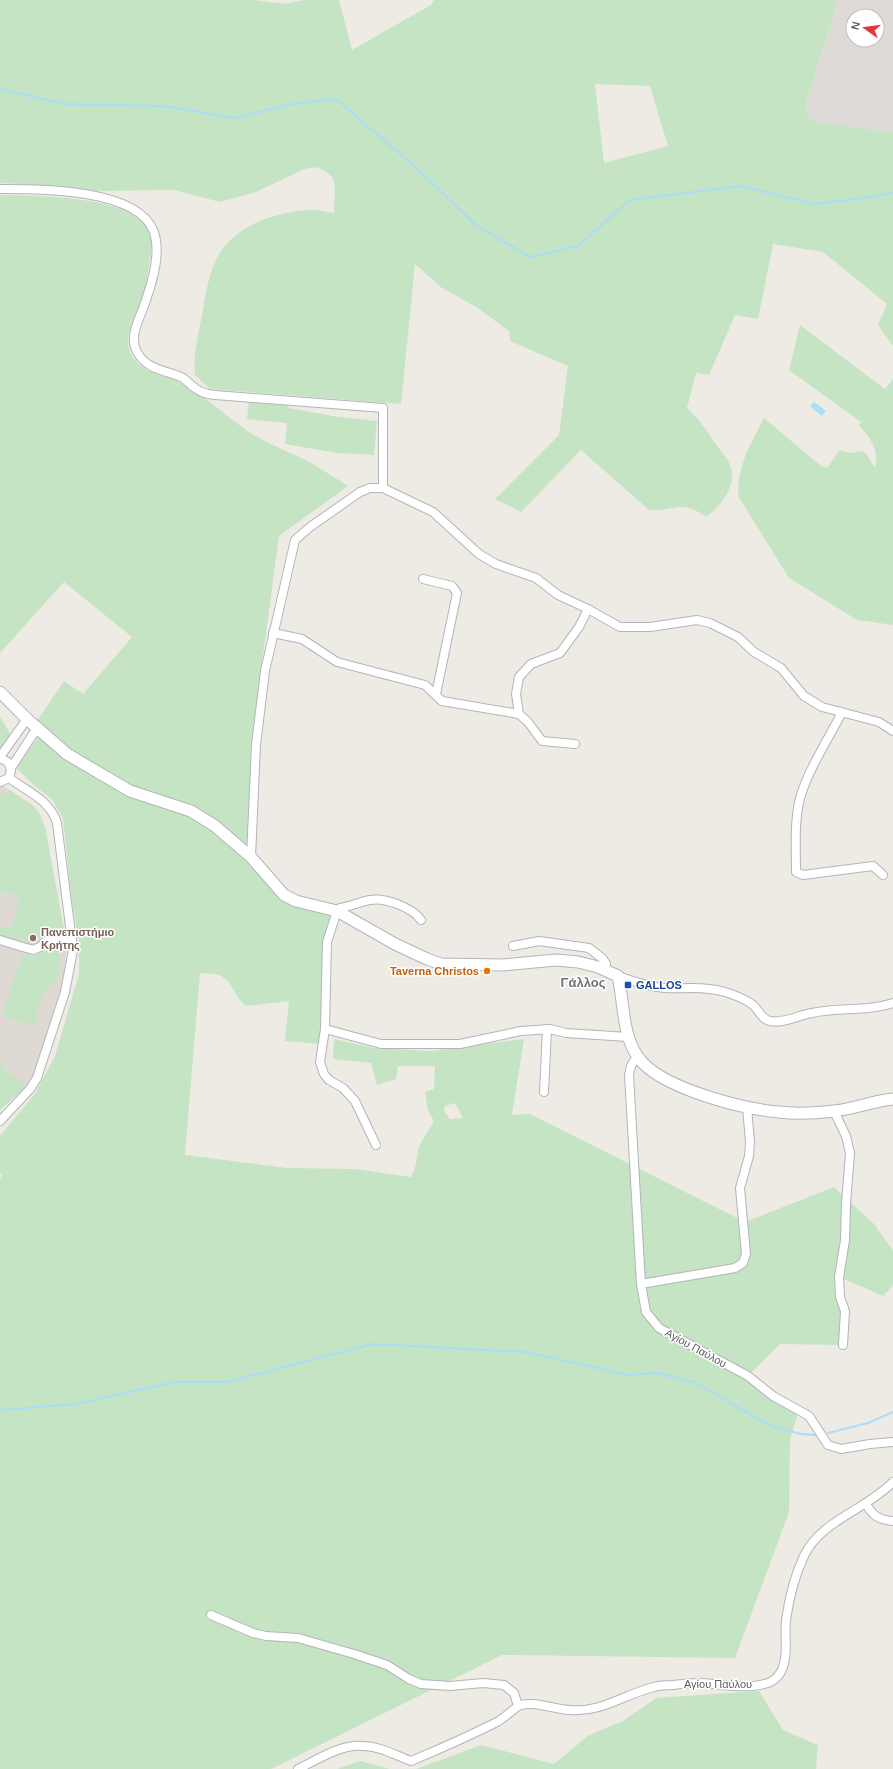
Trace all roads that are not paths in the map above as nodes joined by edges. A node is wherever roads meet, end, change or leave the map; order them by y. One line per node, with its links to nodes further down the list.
1 (0, 189): 2 (street)
2 (384, 488): 4 (street); 5 (street)
3 (423, 579): 7 (street)
4 (588, 609): 8 (street); 9 (street)
5 (273, 633): 7 (street); 18 (street)
6 (0, 692): 10 (street)
7 (436, 694): 9 (street)
8 (842, 712): 12 (street); 19 (street)
9 (519, 714): 13 (street)
10 (27, 719): 11 (street); 14 (street)
11 (37, 728): 15 (street); 18 (street)
12 (893, 731)
13 (575, 744)
14 (0, 758): 15 (street)
15 (11, 768): 16 (street)
16 (9, 778): 17 (street); 22 (street)
17 (0, 782)
18 (251, 857): 20 (street)
19 (883, 875)
20 (337, 911): 21 (street); 25 (street); 28 (street)
21 (422, 920)
22 (72, 937): 23 (street); 36 (street)
23 (0, 940)
24 (513, 946): 25 (street)
25 (605, 970): 26 (street)
26 (618, 976): 27 (street); 30 (street)
27 (893, 1003)
28 (325, 1029): 29 (street); 37 (street)
29 (547, 1029): 30 (street); 32 (street)
30 (628, 1037): 31 (street)
31 (637, 1056): 34 (street); 38 (street, Αγίου Παύλου)
32 (544, 1092)
33 (893, 1099): 35 (street)
34 (747, 1106): 35 (street); 38 (street)
35 (834, 1111): 39 (street)
36 (0, 1121)
37 (376, 1145)
38 (642, 1284): 40 (street, Αγίου Παύλου)
39 (843, 1345)
40 (893, 1442)
41 (893, 1482): 42 (street, Αγίου Παύλου)
42 (866, 1504): 43 (street); 45 (street, Αγίου Παύλου)
43 (893, 1521)
44 (211, 1615): 45 (street)
45 (518, 1706): 46 (street)
46 (298, 1769)

